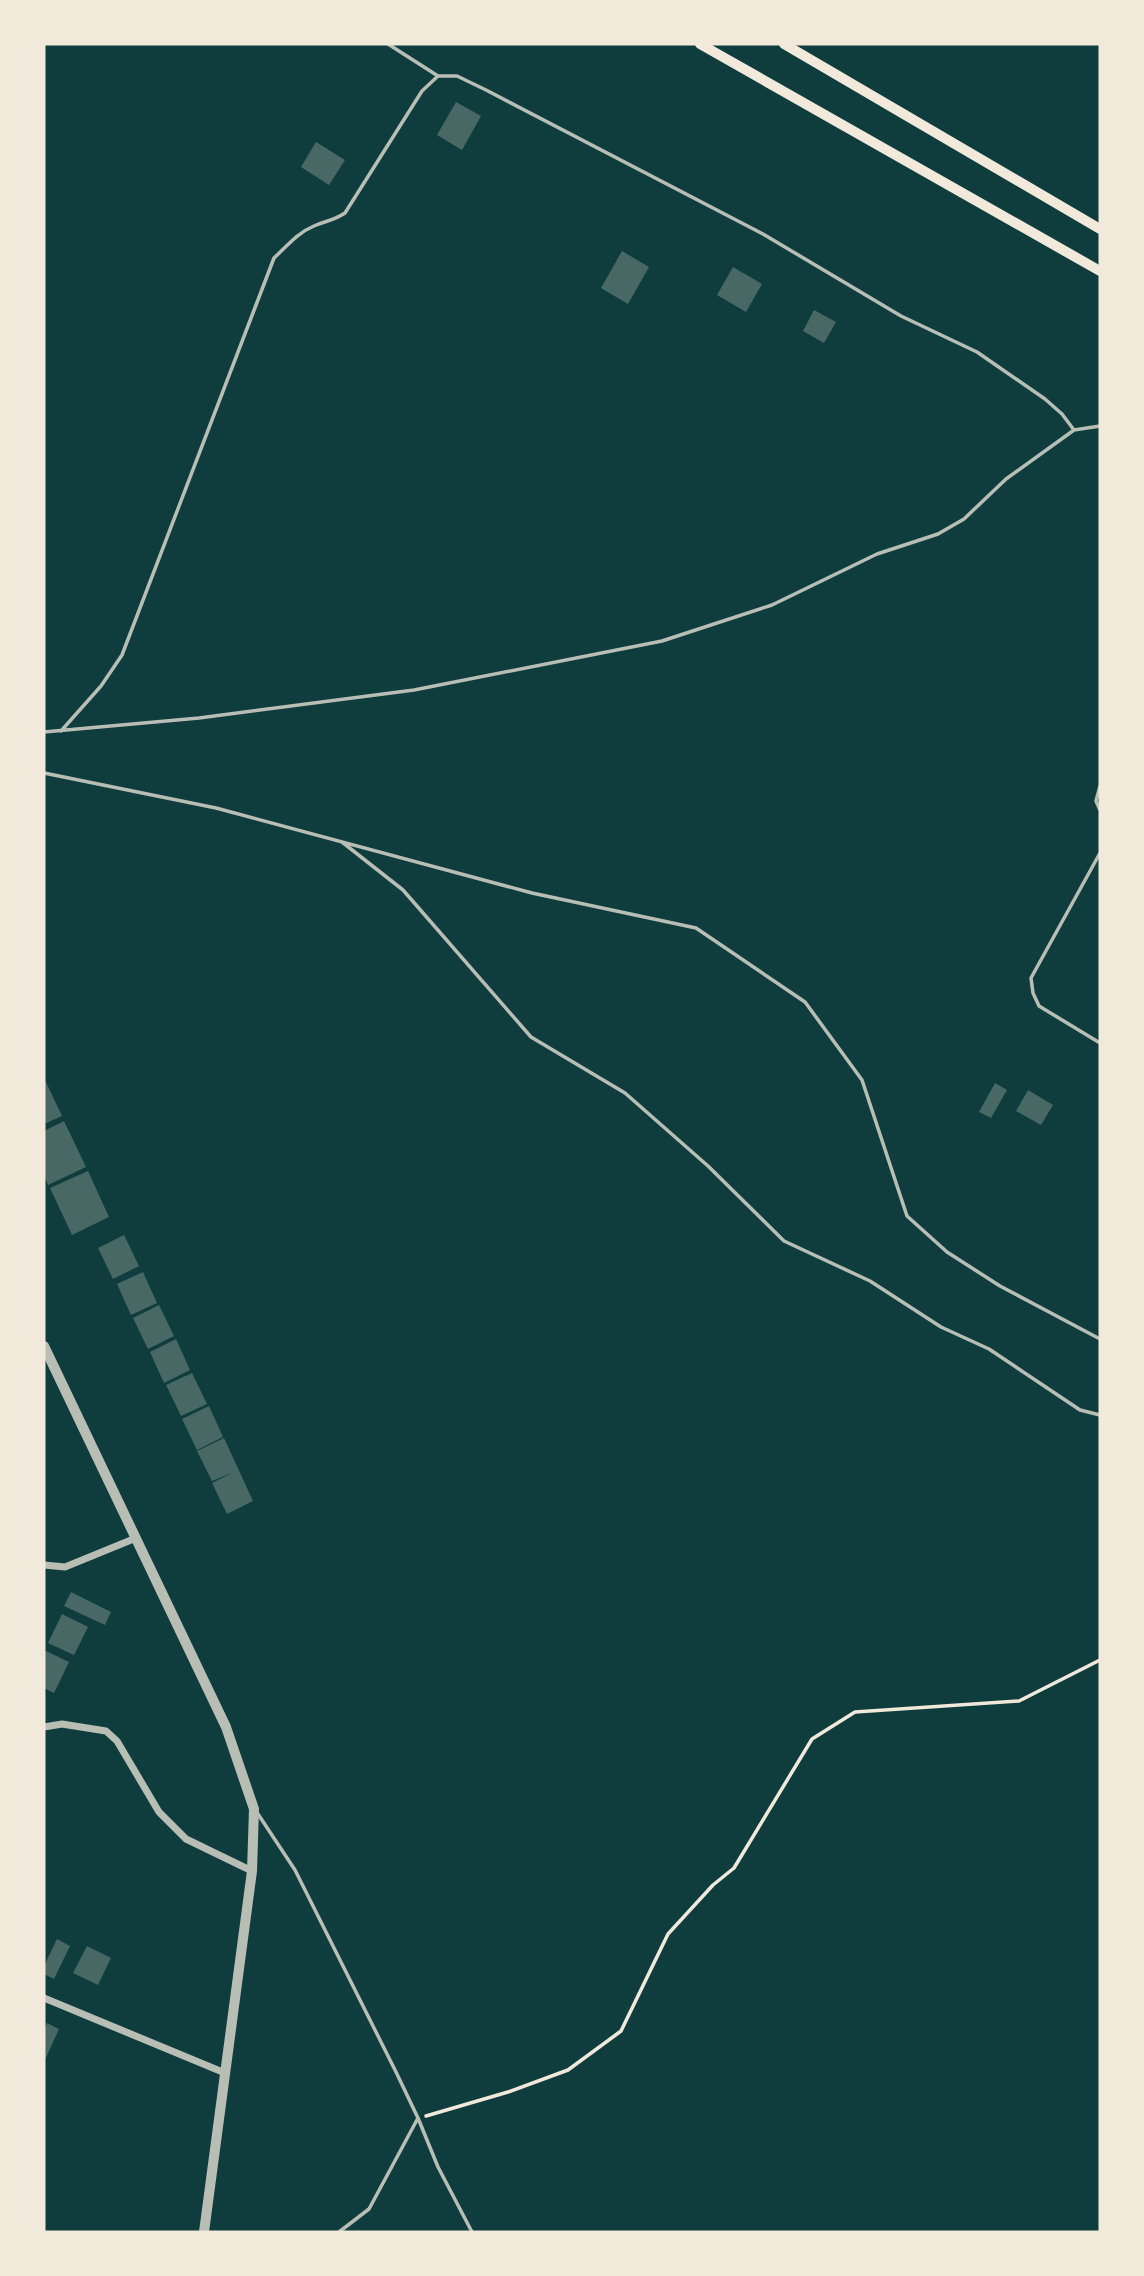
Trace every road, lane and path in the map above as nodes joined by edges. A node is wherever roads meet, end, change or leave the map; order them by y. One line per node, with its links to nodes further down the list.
1 (388, 44): 4 (lane)
2 (700, 44): 6 (main road)
3 (784, 44): 5 (main road)
4 (438, 76): 8 (lane); 9 (lane)
5 (1100, 229)
6 (1100, 271)
7 (1100, 426): 8 (lane)
8 (1074, 430): 9 (lane)
9 (61, 731): 10 (lane)
10 (44, 732)
11 (44, 773): 14 (lane)
12 (1100, 786): 13 (lane)
13 (1100, 810)
14 (341, 841): 17 (lane); 19 (lane)
15 (1100, 853): 16 (lane)
16 (1100, 1043)
17 (1100, 1339)
18 (44, 1346): 20 (street)
19 (1100, 1415)
20 (136, 1538): 21 (street); 24 (street)
21 (44, 1565)
22 (1100, 1660): 28 (path)
23 (44, 1727): 25 (street)
24 (254, 1809): 25 (street); 28 (lane)
25 (252, 1871): 27 (street)
26 (44, 1998): 27 (street)
27 (225, 2073): 29 (street)
28 (418, 2118): 30 (lane); 31 (lane)
29 (204, 2232)
30 (339, 2232)
31 (472, 2232)

